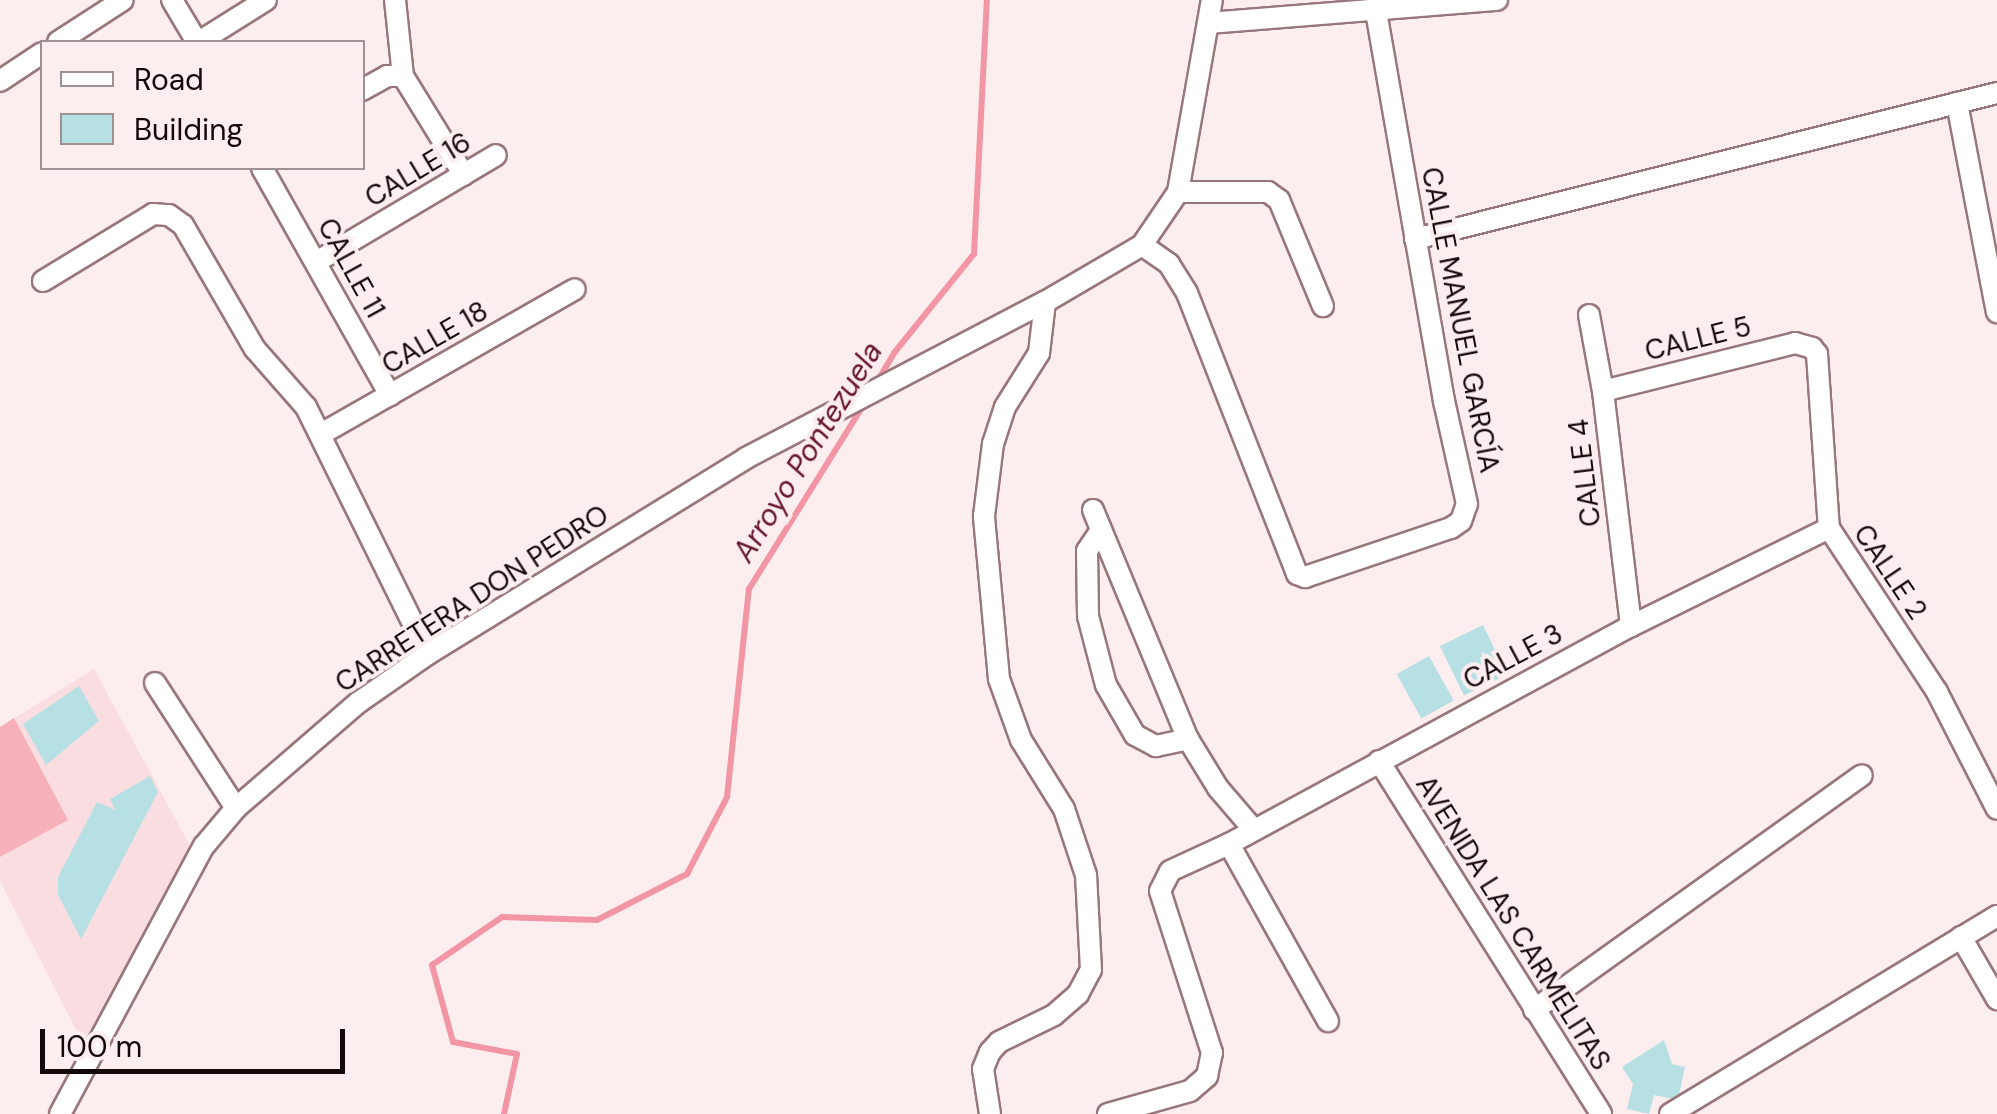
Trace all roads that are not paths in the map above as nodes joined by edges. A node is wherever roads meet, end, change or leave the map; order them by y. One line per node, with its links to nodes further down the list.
1 (123, 0): 8 (street)
2 (172, 0): 11 (street)
3 (266, 0): 12 (street)
4 (395, 0): 14 (street)
5 (1212, 0): 9 (street)
6 (1497, 0): 7 (street)
7 (1375, 6): 9 (street); 23 (street, CALLE MANUEL GARCÍA)
8 (91, 8): 10 (street)
9 (1209, 23): 22 (street)
10 (60, 40)
11 (197, 40)
12 (201, 40)
13 (40, 54): 15 (street)
14 (403, 76): 16 (street); 21 (street)
15 (0, 81)
16 (365, 88)
17 (1997, 93): 18 (street)
18 (1957, 103): 23 (street); 30 (street)
19 (496, 155): 21 (street, CALLE 16)
20 (263, 170): 25 (street, CALLE 11)
21 (464, 175): 25 (street, CALLE 16)
22 (1178, 192): 24 (street); 29 (street)
23 (1415, 239): 24 (street, CALLE MANUEL GARCÍA)
24 (1142, 245): 28 (street)
25 (316, 262): 34 (street, CALLE 11)
26 (43, 281): 35 (street)
27 (576, 289): 34 (street, CALLE 18)
28 (1045, 302): 38 (street, CARRETERA DON PEDRO); 53 (street)
29 (1324, 306)
30 (1997, 312)
31 (1589, 315): 33 (street, CALLE 4)
32 (1807, 346): 33 (street, CALLE 5); 36 (street, CALLE 2)
33 (1603, 391): 37 (street, CALLE 4)
34 (390, 395): 35 (street, CALLE 18)
35 (321, 434): 38 (street)
36 (1829, 528): 37 (street, CALLE 3); 44 (street, CALLE 2)
37 (1630, 626): 41 (street, CALLE 3)
38 (428, 654): 43 (street, CARRETERA DON PEDRO)
39 (155, 683): 43 (street)
40 (1188, 739): 40 (street); 45 (street)
41 (1379, 761): 45 (street, CALLE 3); 50 (street, AVENIDA LAS CARMELITAS)
42 (1862, 774): 50 (street)
43 (236, 808): 52 (street, CARRETERA DON PEDRO)
44 (1997, 809)
45 (1254, 830): 46 (street, CALLE 3)
46 (1229, 844): 51 (street); 54 (street, CALLE 3)
47 (1997, 916): 48 (street)
48 (1962, 937): 49 (street); 56 (street)
49 (1997, 1000)
50 (1534, 1010): 55 (street, AVENIDA LAS CARMELITAS)
51 (1328, 1021)
52 (60, 1114)
53 (990, 1114)
54 (1108, 1114)
55 (1601, 1114)
56 (1670, 1114)

